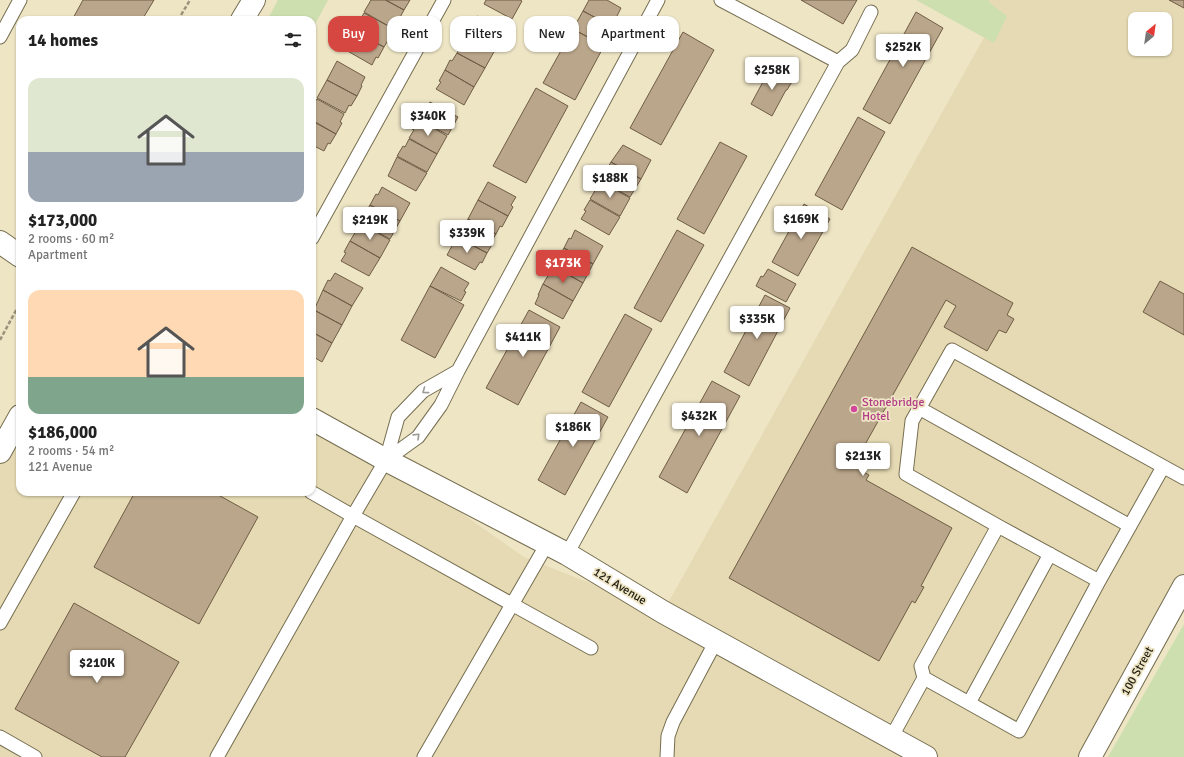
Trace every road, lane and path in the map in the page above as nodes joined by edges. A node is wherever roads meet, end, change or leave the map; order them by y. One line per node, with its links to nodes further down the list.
1 (20, 0): 10 (lane)
2 (190, 0): 8 (path)
3 (254, 0): 9 (street)
4 (444, 0): 12 (lane)
5 (658, 0): 17 (lane)
6 (721, 0): 11 (lane)
7 (871, 12): 11 (lane)
8 (180, 16)
9 (244, 16)
10 (0, 37)
11 (838, 62): 31 (lane)
12 (316, 231)
13 (0, 242): 14 (street)
14 (16, 253)
15 (16, 310): 16 (path)
16 (0, 340)
17 (458, 371): 22 (lane, one-way to 17); 22 (lane, one-way to 22)
18 (919, 408): 23 (lane); 28 (lane); 29 (lane)
19 (316, 421): 22 (street, 121 Avenue)
20 (16, 423): 21 (street)
21 (0, 452)
22 (386, 460): 27 (lane); 30 (street, 121 Avenue)
23 (1163, 467): 24 (lane); 29 (lane)
24 (1184, 478)
25 (316, 495): 27 (lane)
26 (72, 496): 36 (lane)
27 (353, 516): 35 (lane); 44 (lane)
28 (998, 526): 32 (lane); 39 (lane)
29 (1130, 526): 33 (lane)
30 (547, 544): 31 (street, 121 Avenue); 35 (lane)
31 (567, 554): 37 (street, 121 Avenue)
32 (1050, 554): 33 (lane); 40 (lane)
33 (1100, 581): 40 (lane)
34 (1184, 586): 48 (street, 100 Street)
35 (512, 603): 38 (lane); 45 (lane)
36 (0, 623)
37 (716, 641): 42 (street, 121 Avenue); 46 (lane)
38 (591, 648)
39 (924, 678): 40 (lane); 42 (lane)
40 (969, 703)
41 (0, 737): 43 (lane)
42 (891, 738): 47 (street, 121 Avenue)
43 (35, 757)
44 (217, 757)
45 (424, 757)
46 (667, 757)
47 (926, 757)
48 (1090, 757)

